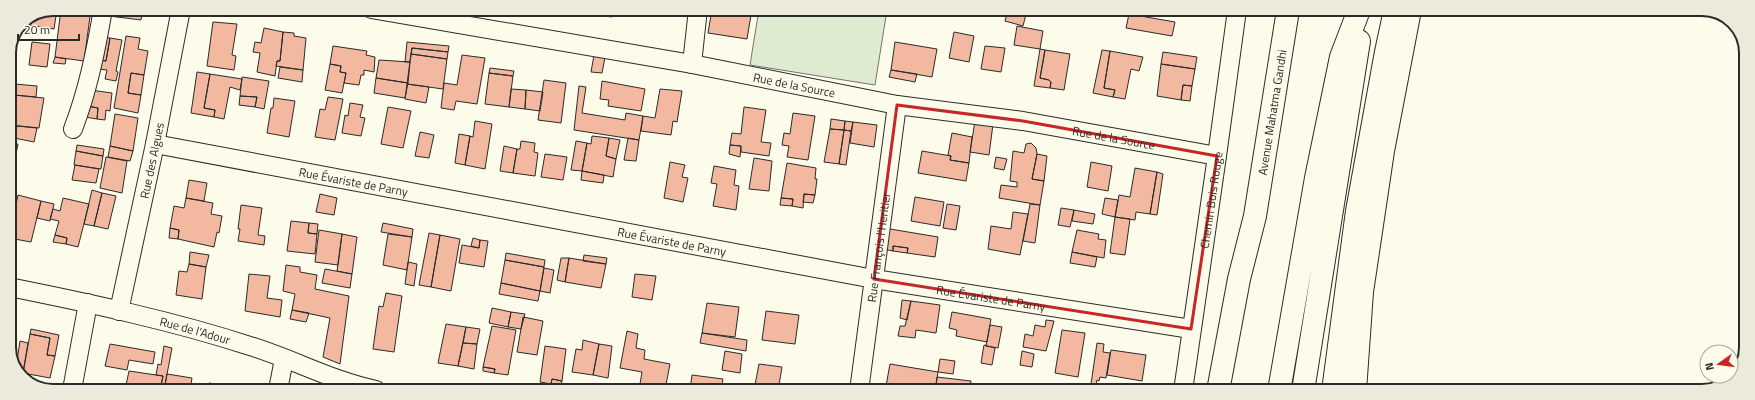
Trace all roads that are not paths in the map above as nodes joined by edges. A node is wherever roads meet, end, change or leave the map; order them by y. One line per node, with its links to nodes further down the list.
1 (102, 16): 13 (street)
2 (180, 16): 14 (street, Rue des Algues)
3 (412, 16): 11 (street, Rue de la Source)
4 (697, 16): 11 (street)
5 (1235, 16): 15 (street, Chemin Bois Rouge)
6 (1287, 16): 16 (main road, Avenue Mahatma Gandhi)
7 (1358, 16): 30 (main road)
8 (1363, 16): 31 (main road)
9 (1394, 16): 32 (main road)
10 (1409, 16): 33 (main road)
11 (692, 64): 12 (street, Rue de la Source)
12 (897, 105): 15 (street, Rue de la Source); 17 (street, Rue François l'Heritier)
13 (73, 129)
14 (156, 144): 17 (street, Rue Évariste de Parny); 20 (street, Rue des Algues)
15 (1218, 156): 21 (street, Chemin Bois Rouge)
16 (1255, 216): 28 (main road, Avenue Mahatma Gandhi); 29 (main road, Avenue Mahatma Gandhi)
17 (874, 279): 21 (street, Rue Évariste de Parny); 26 (street, Rue François l'Heritier)
18 (16, 288): 19 (street, Rue de l'Adour)
19 (88, 303): 20 (street, Rue de l'Adour); 23 (street)
20 (119, 311): 22 (street, Rue de l'Adour)
21 (1191, 329): 27 (street, Chemin Bois Rouge)
22 (284, 359): 24 (street); 25 (street, Rue de l'Adour)
23 (73, 384)
24 (279, 384)
25 (356, 384)
26 (860, 384)
27 (1184, 384)
28 (1219, 384)
29 (1235, 384)
30 (1280, 384)
31 (1305, 384)
32 (1334, 384)
33 (1355, 384)

